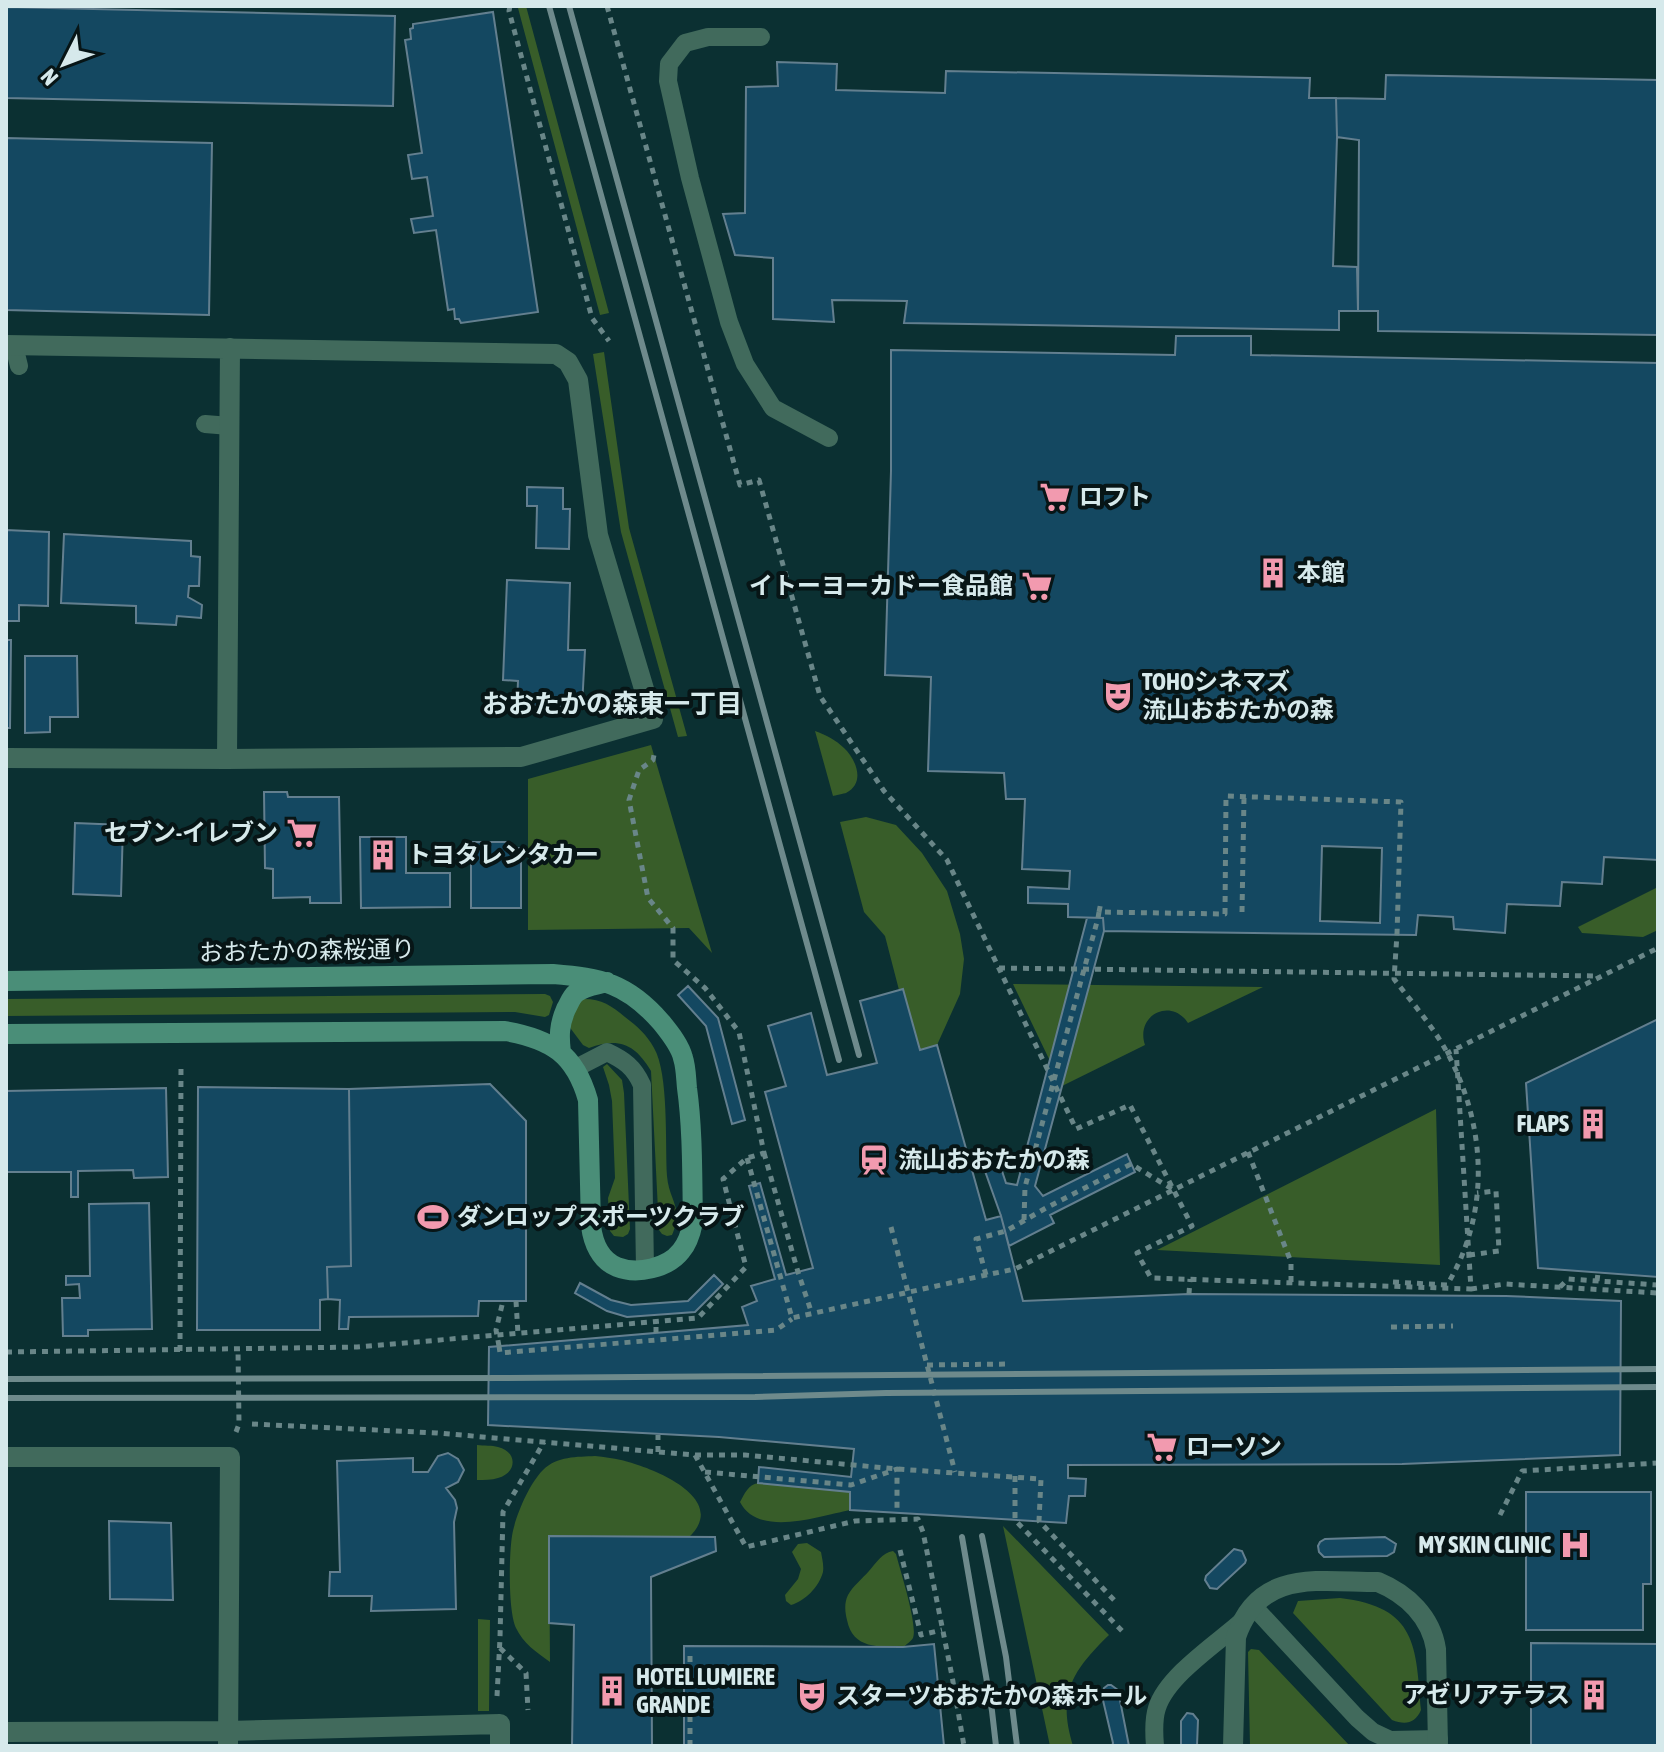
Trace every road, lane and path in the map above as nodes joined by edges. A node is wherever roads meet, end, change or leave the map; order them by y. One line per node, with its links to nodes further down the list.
1 (510, 6): 4 (path)
2 (607, 6): 20 (path)
3 (761, 37): 10 (lane)
4 (609, 341)
5 (10, 346): 6 (street); 7 (lane)
6 (230, 348): 9 (street); 13 (street)
7 (19, 366)
8 (205, 424): 9 (lane)
9 (230, 426): 13 (street)
10 (829, 438)
11 (654, 755): 19 (path)
12 (6, 758): 13 (street)
13 (227, 759)
14 (1244, 797): 16 (path); 17 (path); 32 (path, bridge)
15 (1101, 902): 17 (path)
16 (1242, 912)
17 (1098, 915): 33 (path, bridge)
18 (1658, 948): 21 (path)
19 (673, 960)
20 (999, 968): 21 (path); 31 (path)
21 (1602, 976): 25 (path)
22 (6, 981): 23 (street, おおたかの森桜通り)
23 (607, 982): 26 (street); 36 (street)
24 (6, 1034): 26 (street)
25 (1456, 1049): 28 (path); 35 (path)
26 (568, 1060): 36 (street); 36 (lane)
27 (181, 1065): 60 (path)
28 (1248, 1152): 31 (path); 42 (path)
29 (764, 1153): 51 (path)
30 (747, 1158): 52 (path)
31 (1174, 1190): 33 (path); 38 (path); 39 (path)
32 (1477, 1193): 35 (path); 41 (path, bridge)
33 (1024, 1220): 38 (path)
34 (891, 1227): 46 (path)
35 (1469, 1255): 45 (path)
36 (645, 1269)
37 (1598, 1273): 40 (path)
38 (986, 1275): 46 (path)
39 (1190, 1279): 42 (path); 48 (path)
40 (1597, 1281): 43 (path); 44 (path)
41 (1393, 1282)
42 (1291, 1283): 45 (path)
43 (1658, 1285)
44 (1560, 1287): 45 (path); 47 (path)
45 (1471, 1289)
46 (909, 1292): 51 (path); 63 (path)
47 (1658, 1293)
48 (1189, 1294)
49 (503, 1301): 52 (path, bridge)
50 (516, 1301): 58 (path)
51 (812, 1314): 52 (path)
52 (792, 1318)
53 (656, 1321): 57 (path)
54 (1453, 1326): 55 (path)
55 (1391, 1327)
56 (560, 1330): 58 (path)
57 (656, 1333)
58 (518, 1334): 59 (path)
59 (238, 1349): 60 (path); 64 (path)
60 (180, 1351): 61 (path)
61 (6, 1352)
62 (1010, 1364): 63 (path)
63 (927, 1365): 74 (path)
64 (239, 1424)
65 (252, 1424): 67 (path)
66 (658, 1435): 68 (path)
67 (544, 1442): 68 (path); 83 (path)
68 (658, 1452): 69 (path)
69 (695, 1455): 72 (path); 73 (path)
70 (6, 1457): 88 (street)
71 (1658, 1463): 77 (path)
72 (897, 1469): 73 (path); 74 (path); 76 (path)
73 (705, 1472): 81 (path)
74 (955, 1472): 75 (path)
75 (1015, 1476): 79 (path); 82 (path)
76 (897, 1513)
77 (1500, 1515)
78 (900, 1550): 81 (path)
79 (1114, 1600)
80 (1247, 1614): 89 (lane); 89 (street); 93 (lane); 94 (street)
81 (942, 1630): 92 (path)
82 (1124, 1633)
83 (500, 1648): 85 (path); 86 (path)
84 (690, 1654): 91 (path)
85 (528, 1710)
86 (496, 1711)
87 (6, 1732): 88 (street)
88 (228, 1739): 90 (street)
89 (1439, 1743)
90 (500, 1746)
91 (690, 1746)
92 (964, 1746)
93 (1155, 1746)
94 (1233, 1746)

